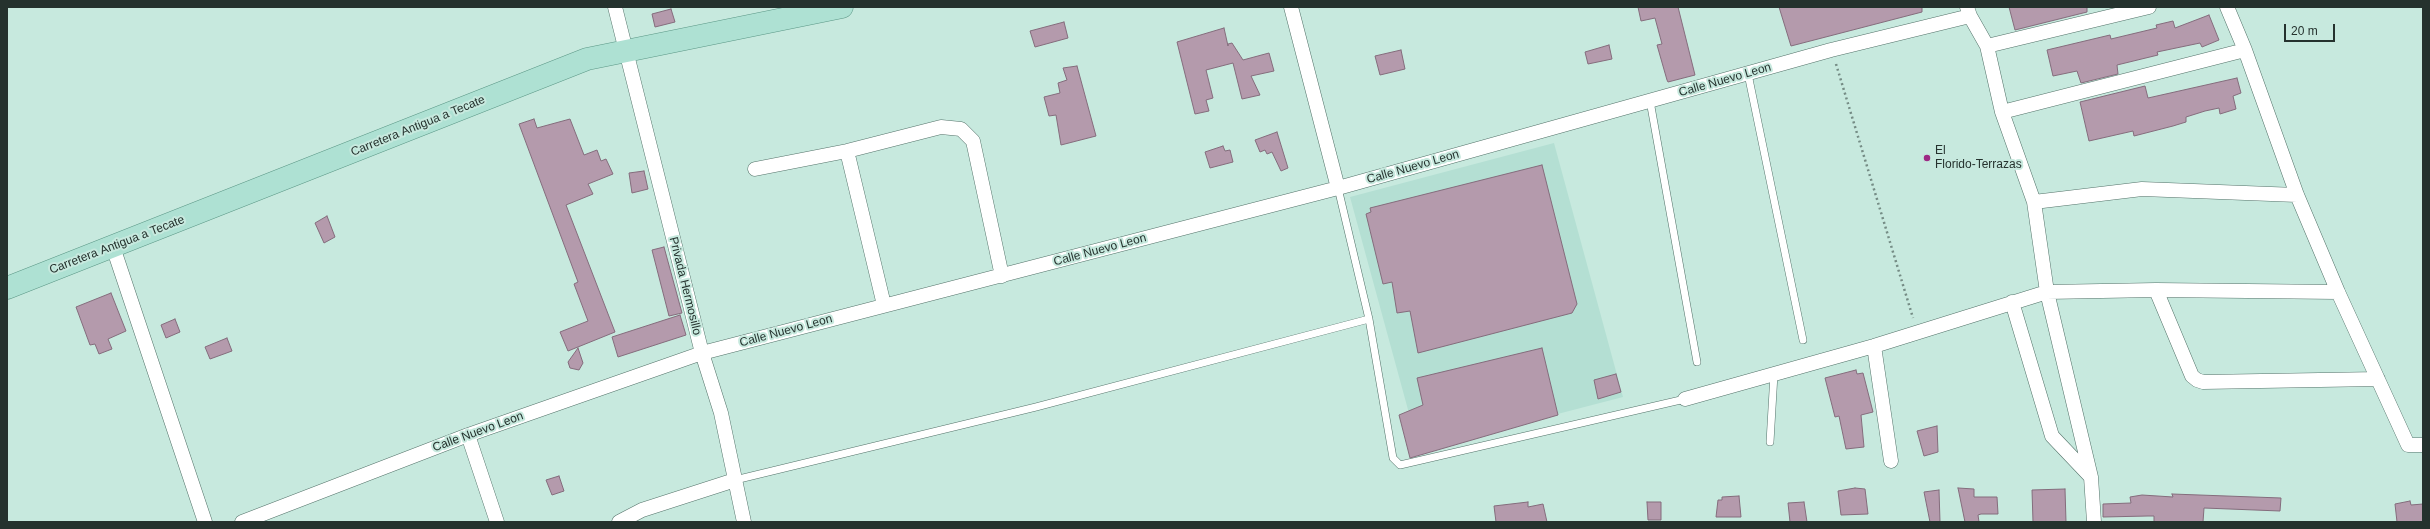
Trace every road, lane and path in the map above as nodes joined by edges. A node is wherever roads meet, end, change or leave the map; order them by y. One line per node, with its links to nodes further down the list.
1 (615, 7): 8 (street, Privada Hermosillo)
2 (842, 7): 8 (main road, Carretera Antigua a Tecate)
3 (1291, 7): 16 (street)
4 (2149, 7): 7 (street)
5 (2227, 7): 10 (street)
6 (1968, 12): 7 (street); 9 (street, Calle Nuevo Leon)
7 (1987, 46): 13 (street)
8 (626, 50): 19 (main road, Carretera Antigua a Tecate); 31 (street, Privada Hermosillo)
9 (1831, 50): 11 (street, Calle Nuevo Leon); 28 (path)
10 (2245, 50): 13 (street); 17 (street)
11 (1748, 74): 12 (street, Calle Nuevo Leon); 29 (lane)
12 (1650, 101): 16 (street, Calle Nuevo Leon); 32 (lane)
13 (2002, 112): 18 (street)
14 (847, 151): 15 (street); 20 (street); 26 (street)
15 (755, 170)
16 (1338, 188): 20 (street, Calle Nuevo Leon); 27 (lane)
17 (2297, 195): 18 (street); 24 (street)
18 (2034, 202): 23 (street)
19 (113, 247): 21 (main road, Carretera Antigua a Tecate); 42 (street)
20 (1002, 276): 26 (street, Calle Nuevo Leon)
21 (7, 288)
22 (2156, 290): 23 (street); 24 (street); 34 (street)
23 (2048, 292): 25 (street); 40 (street)
24 (2338, 292): 34 (street)
25 (2012, 302): 28 (street); 40 (street)
26 (884, 305): 31 (street, Calle Nuevo Leon)
27 (1369, 319): 35 (lane); 41 (lane)
28 (1917, 332): 30 (street)
29 (1802, 340)
30 (1874, 346): 33 (street); 39 (street)
31 (702, 354): 36 (street, Calle Nuevo Leon); 41 (street, Privada Hermosillo)
32 (1696, 362)
33 (1774, 374): 35 (street); 37 (lane)
34 (2378, 379): 38 (street)
35 (1685, 398)
36 (468, 435): 43 (street, Calle Nuevo Leon); 44 (street)
37 (1770, 442)
38 (2423, 445)
39 (1891, 461)
40 (2091, 477): 47 (street)
41 (735, 480): 45 (street); 46 (street, Privada Hermosillo)
42 (205, 522)
43 (242, 522)
44 (497, 522)
45 (619, 522)
46 (744, 522)
47 (2094, 522)

